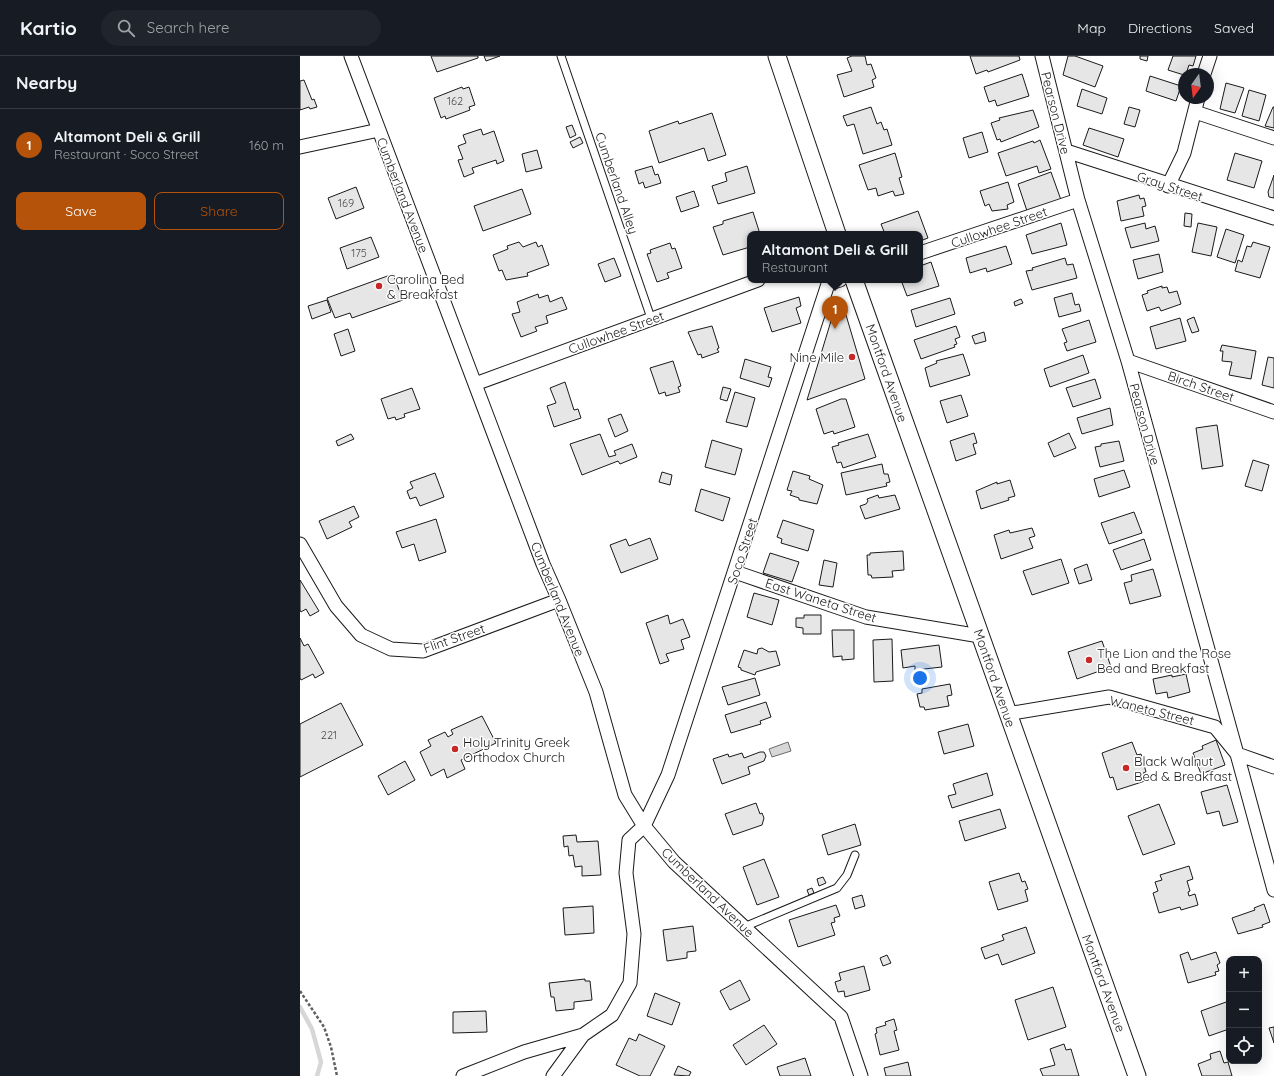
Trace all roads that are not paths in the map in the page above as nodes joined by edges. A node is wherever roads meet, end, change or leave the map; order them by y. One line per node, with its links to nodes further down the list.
1 (350, 56): 9 (street, Cumberland Avenue)
2 (561, 56): 21 (lane, Cumberland Alley)
3 (776, 56): 16 (street)
4 (1042, 56): 12 (street, Pearson Drive)
5 (1210, 56): 6 (street)
6 (1206, 68)
7 (1197, 104): 8 (street)
8 (1195, 112): 10 (street); 13 (street)
9 (379, 130): 11 (street); 23 (street, Cumberland Avenue)
10 (1274, 138)
11 (300, 147)
12 (1066, 151): 13 (street, Gray Street); 14 (street, Pearson Drive)
13 (1168, 186): 15 (street, Gray Street)
14 (1078, 200): 17 (street, Cullowhee Street); 22 (street, Pearson Drive)
15 (1274, 218)
16 (836, 231)
17 (923, 252)
18 (750, 283): 21 (street, Cullowhee Street)
19 (831, 283): 26 (street, Soco Street)
20 (855, 283): 28 (street, Montford Avenue)
21 (651, 318): 23 (street, Cullowhee Street)
22 (1128, 361): 24 (street, Birch Street); 30 (street, Pearson Drive)
23 (475, 384): 27 (street, Cumberland Avenue)
24 (1274, 412)
25 (300, 544): 27 (street, Flint Street)
26 (735, 572): 28 (street, East Waneta Street); 32 (street, Soco Street)
27 (559, 600): 32 (street, Cumberland Avenue)
28 (980, 636): 29 (street, Montford Avenue)
29 (1007, 714): 30 (street, Waneta Street); 40 (street, Montford Avenue)
30 (1237, 754): 31 (street); 34 (street, Pearson Drive)
31 (1274, 767)
32 (644, 826): 35 (street, Cumberland Avenue); 36 (street)
33 (855, 855): 35 (lane)
34 (1274, 890)
35 (744, 927): 39 (street, Cumberland Avenue)
36 (583, 1035): 37 (street); 38 (street)
37 (462, 1076)
38 (553, 1076)
39 (861, 1076)
40 (1137, 1076)

